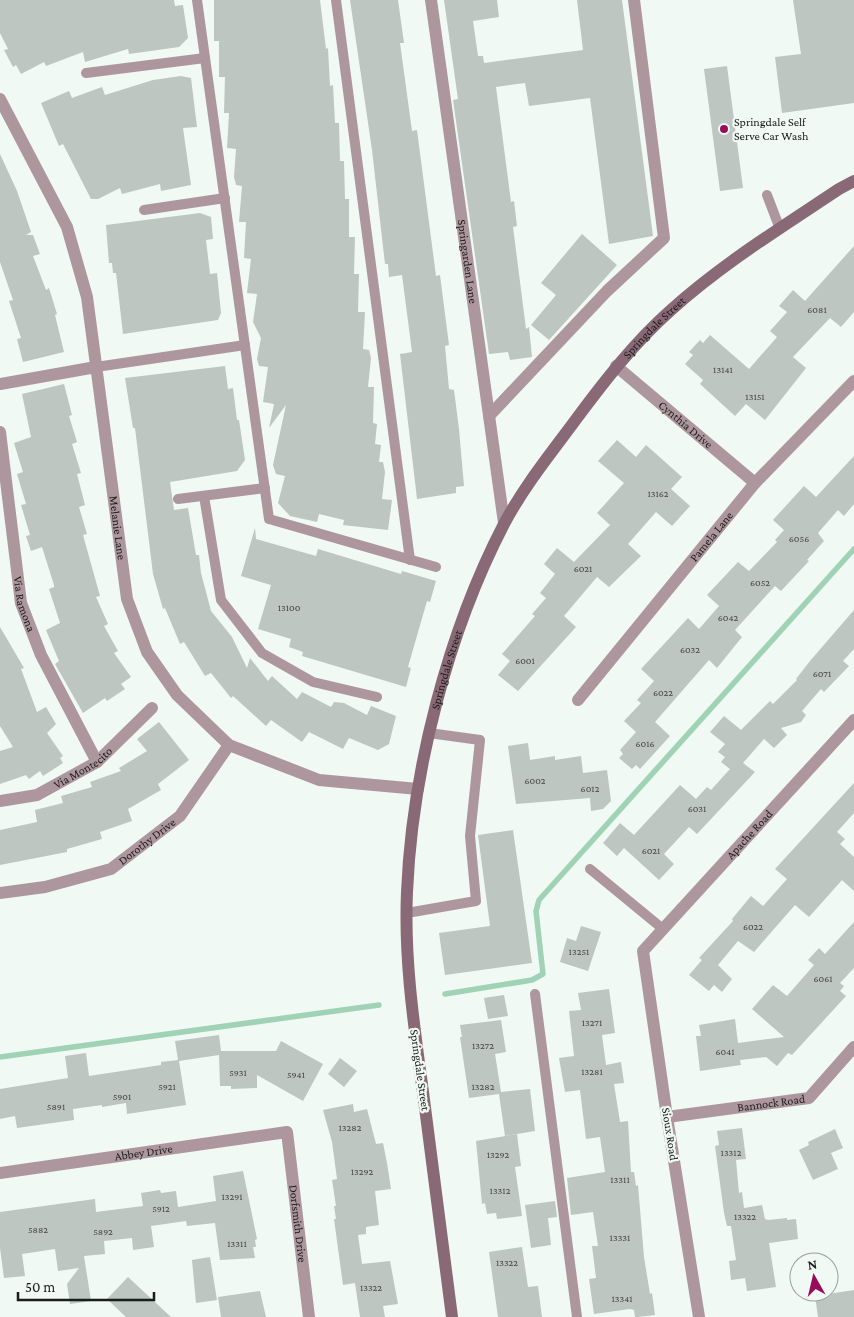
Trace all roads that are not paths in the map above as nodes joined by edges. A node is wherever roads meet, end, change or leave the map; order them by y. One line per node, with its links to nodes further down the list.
1 (198, 0): 5 (lane)
2 (336, 0): 25 (lane)
3 (431, 0): 18 (street, Springarden Lane)
4 (634, 0): 18 (street)
5 (205, 58): 6 (lane); 10 (lane)
6 (86, 73)
7 (0, 99): 15 (street, Melanie Lane)
8 (854, 182): 12 (main road, Springdale Street)
9 (767, 195): 12 (lane)
10 (225, 198): 11 (lane); 13 (lane)
11 (144, 210)
12 (780, 228): 14 (main road, Springdale Street)
13 (245, 345): 15 (lane); 21 (lane)
14 (616, 366): 20 (street, Cynthia Drive); 24 (main road, Springdale Street)
15 (96, 367): 17 (street); 32 (street, Melanie Lane)
16 (854, 381): 20 (street, Pamela Lane)
17 (0, 384)
18 (489, 416): 24 (street, Springarden Lane)
19 (0, 432): 33 (street, Via Ramona)
20 (755, 483): 28 (street, Pamela Lane)
21 (265, 488): 22 (lane); 25 (lane)
22 (204, 496): 23 (lane); 27 (lane)
23 (178, 499)
24 (504, 523): 31 (main road, Springdale Street)
25 (410, 560): 26 (lane)
26 (436, 567)
27 (376, 697)
28 (578, 700)
29 (152, 708): 33 (street, Via Montecito)
30 (854, 720): 39 (street, Apache Road)
31 (429, 733): 34 (main road, Springdale Street); 38 (lane)
32 (230, 745): 34 (street, Melanie Lane); 37 (street, Dorothy Drive)
33 (96, 762): 35 (street, Via Montecito)
34 (418, 789): 38 (main road, Springdale Street)
35 (0, 801)
36 (590, 869): 39 (lane)
37 (0, 893)
38 (407, 913): 47 (main road, Springdale Street)
39 (663, 929): 40 (street, Apache Road)
40 (643, 951): 43 (street, Sioux Road)
41 (535, 994): 48 (lane)
42 (854, 1047): 43 (street, Bannock Road)
43 (667, 1116): 49 (street, Sioux Road)
44 (287, 1132): 45 (street, Abbey Drive); 46 (street, Dorfsmith Drive)
45 (0, 1173)
46 (309, 1317)
47 (452, 1317)
48 (577, 1317)
49 (699, 1317)

